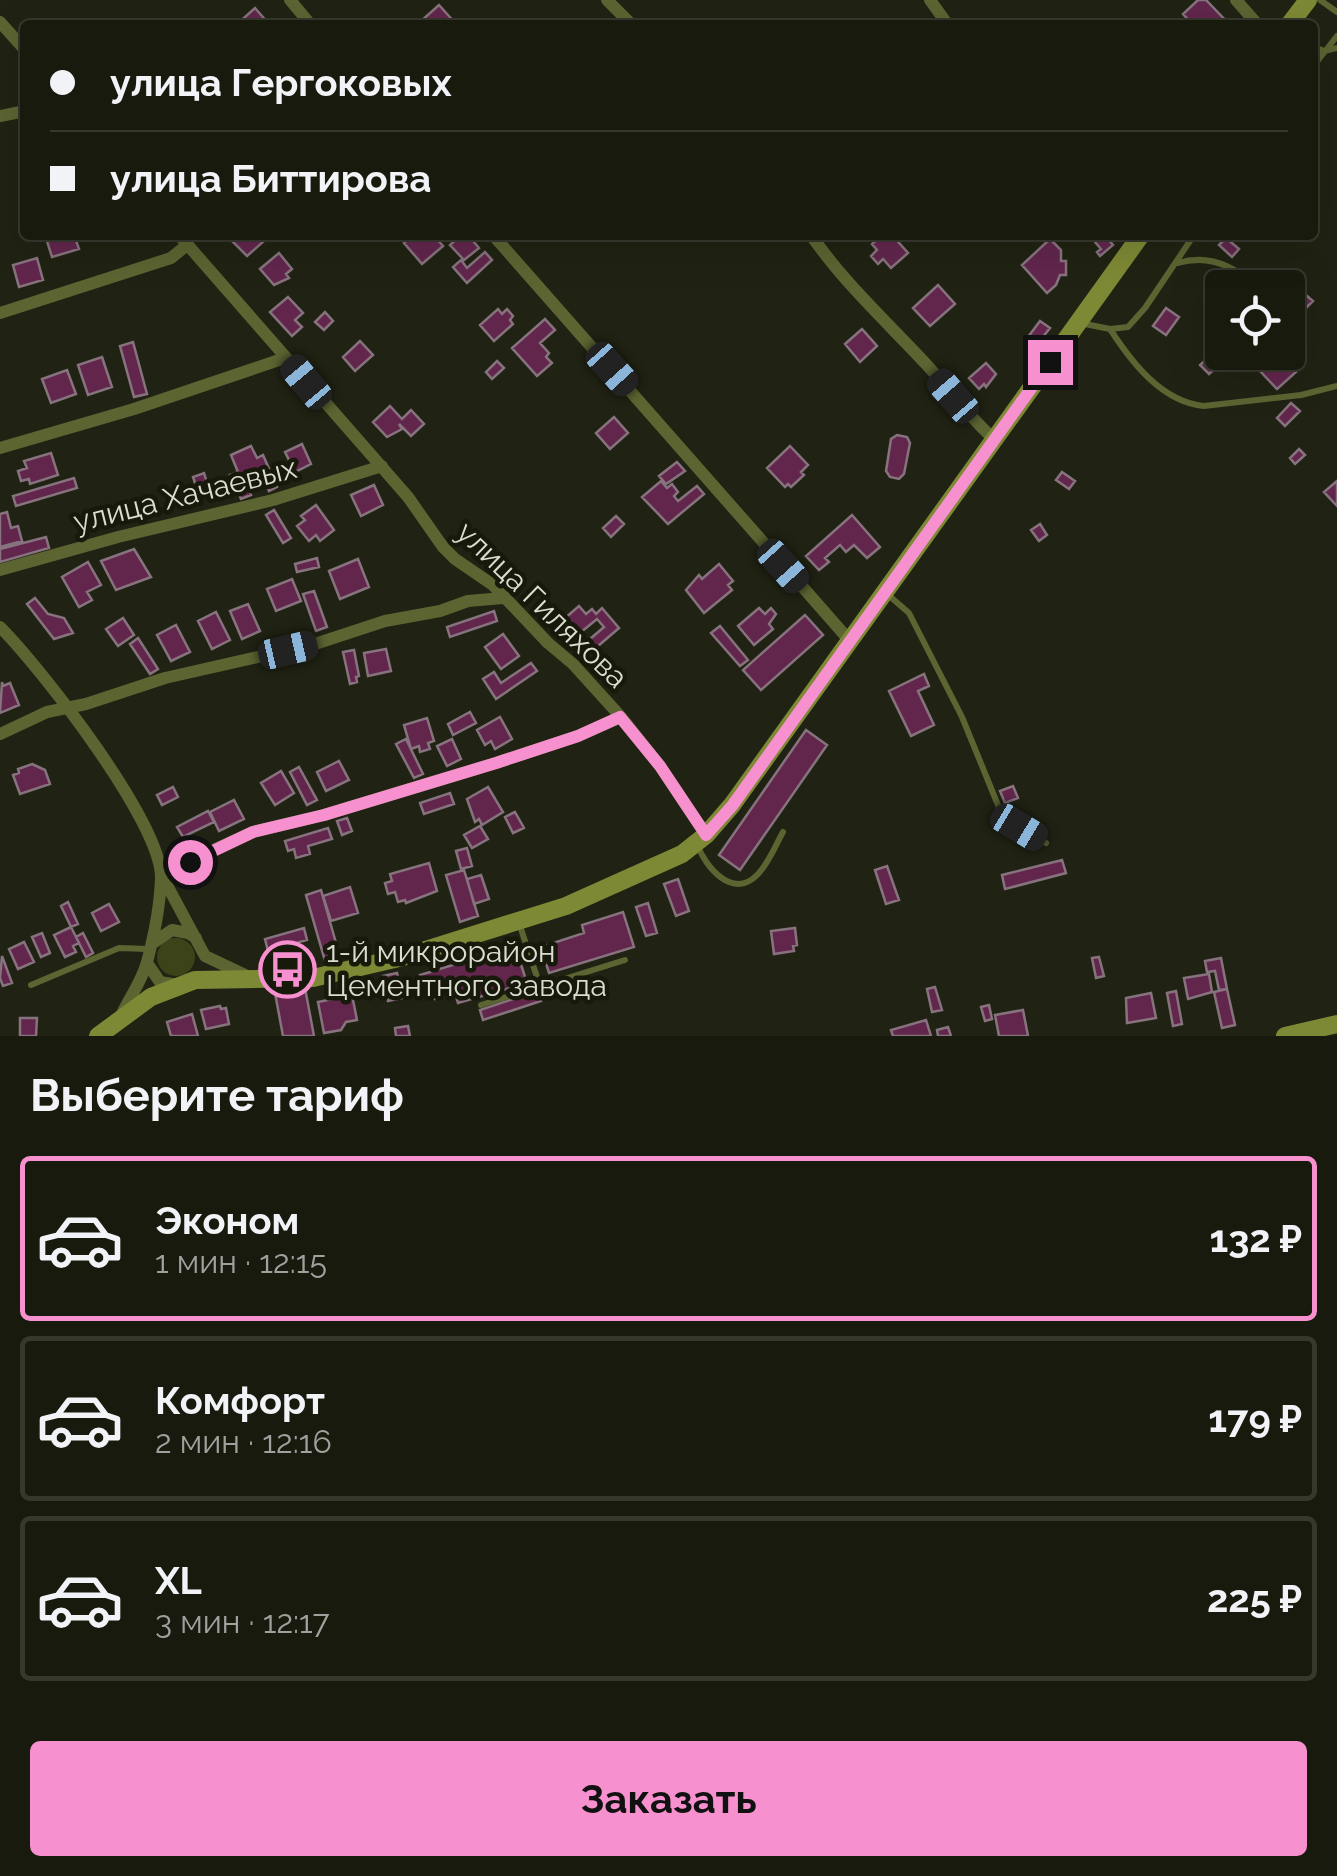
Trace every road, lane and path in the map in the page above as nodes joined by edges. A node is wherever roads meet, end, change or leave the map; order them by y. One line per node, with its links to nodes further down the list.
1 (290, 0): 7 (street)
2 (608, 0): 8 (street)
3 (1236, 0): 9 (street)
4 (1308, 0): 10 (street)
5 (1320, 0): 6 (lane)
6 (1337, 12)
7 (307, 20)
8 (627, 20)
9 (1254, 20)
10 (1293, 20)
11 (0, 22): 13 (street)
12 (1337, 36): 16 (lane)
13 (20, 44)
14 (1318, 48): 16 (lane)
15 (1337, 48): 16 (lane)
16 (1324, 51): 17 (lane)
17 (1318, 60)
18 (183, 240): 23 (street); 24 (street, улица Гиляхова)
19 (497, 240): 39 (street)
20 (815, 240): 32 (street)
21 (1135, 240): 28 (street)
22 (1191, 240): 25 (lane)
23 (171, 258): 24 (lane); 27 (street)
24 (204, 263): 30 (street, улица Гиляхова)
25 (1177, 263): 26 (lane); 29 (lane)
26 (1234, 270)
27 (0, 313)
28 (1079, 322): 29 (lane); 32 (street)
29 (1110, 330): 31 (lane)
30 (286, 358): 33 (street); 34 (street, улица Гиляхова)
31 (1337, 386)
32 (995, 440): 36 (street)
33 (0, 448)
34 (382, 466): 35 (street, улица Хачаевых); 37 (street, улица Гиляхова)
35 (0, 570)
36 (885, 592): 39 (street); 45 (lane)
37 (502, 598): 40 (street); 41 (street, улица Гиляхова)
38 (0, 627): 40 (street)
39 (850, 641): 44 (street)
40 (68, 708): 42 (street); 46 (street)
41 (620, 717): 44 (street, улица Гиляхова); 46 (street)
42 (0, 734)
43 (782, 832): 44 (lane)
44 (702, 839): 47 (street)
45 (1046, 843)
46 (161, 874): 48 (street); 49 (street)
47 (518, 922): 52 (street); 55 (lane)
48 (198, 940): 49 (street); 50 (street)
49 (148, 956): 53 (street); 54 (lane); 57 (street)
50 (205, 956): 52 (street); 53 (street)
51 (625, 960): 55 (lane)
52 (258, 980): 53 (street)
53 (188, 982): 57 (street)
54 (31, 985)
55 (540, 986): 56 (lane)
56 (481, 1005)
57 (120, 1018): 59 (street)
58 (1337, 1024): 60 (street)
59 (98, 1036)
60 (1284, 1036)

